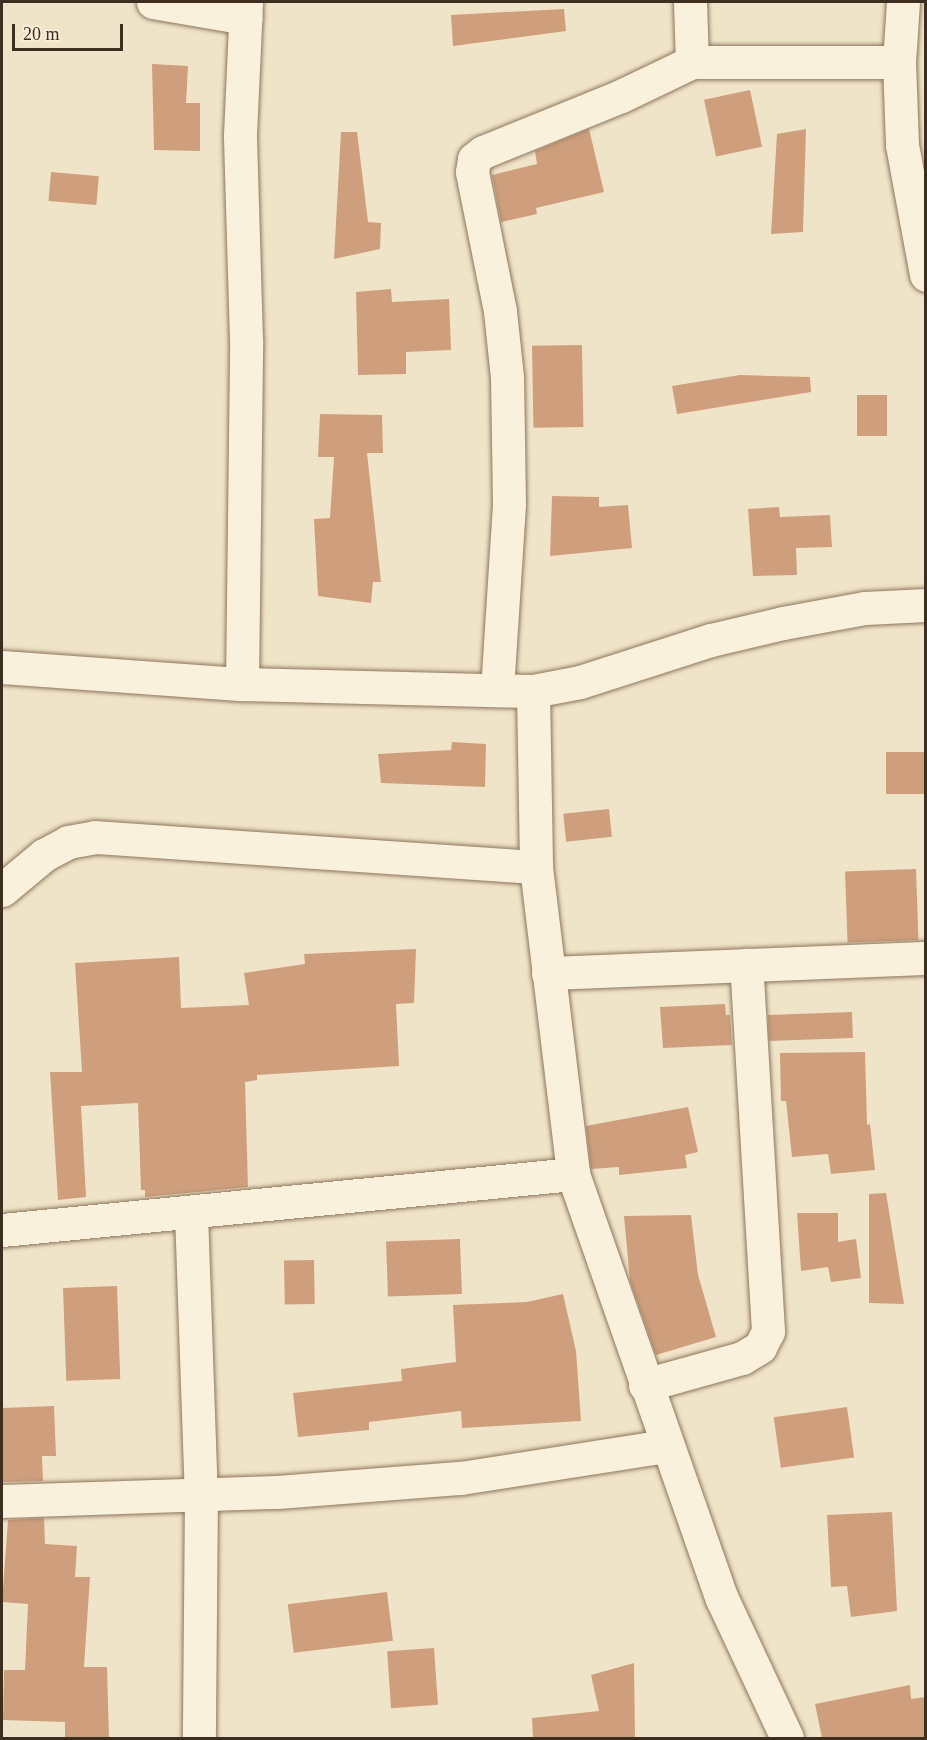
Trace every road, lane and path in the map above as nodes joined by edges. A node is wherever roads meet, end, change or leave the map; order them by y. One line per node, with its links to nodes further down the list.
1 (153, 2): 4 (street)
2 (690, 2): 5 (street)
3 (903, 2): 6 (street)
4 (246, 10): 10 (street)
5 (692, 62): 6 (street); 11 (street)
6 (899, 62): 7 (street)
7 (926, 274)
8 (926, 605): 12 (street)
9 (2, 668): 10 (street)
10 (242, 684): 11 (street)
11 (497, 690): 12 (street)
12 (533, 691): 13 (street)
13 (536, 867): 14 (street); 17 (street)
14 (2, 890)
15 (926, 958): 16 (street)
16 (746, 965): 17 (street); 21 (street)
17 (548, 973): 18 (street)
18 (573, 1174): 19 (street); 21 (street)
19 (190, 1214): 20 (street); 23 (street)
20 (2, 1230)
21 (645, 1385): 22 (street)
22 (665, 1446): 23 (street); 26 (street)
23 (201, 1494): 24 (street); 25 (street)
24 (2, 1501)
25 (199, 1738)
26 (787, 1738)

